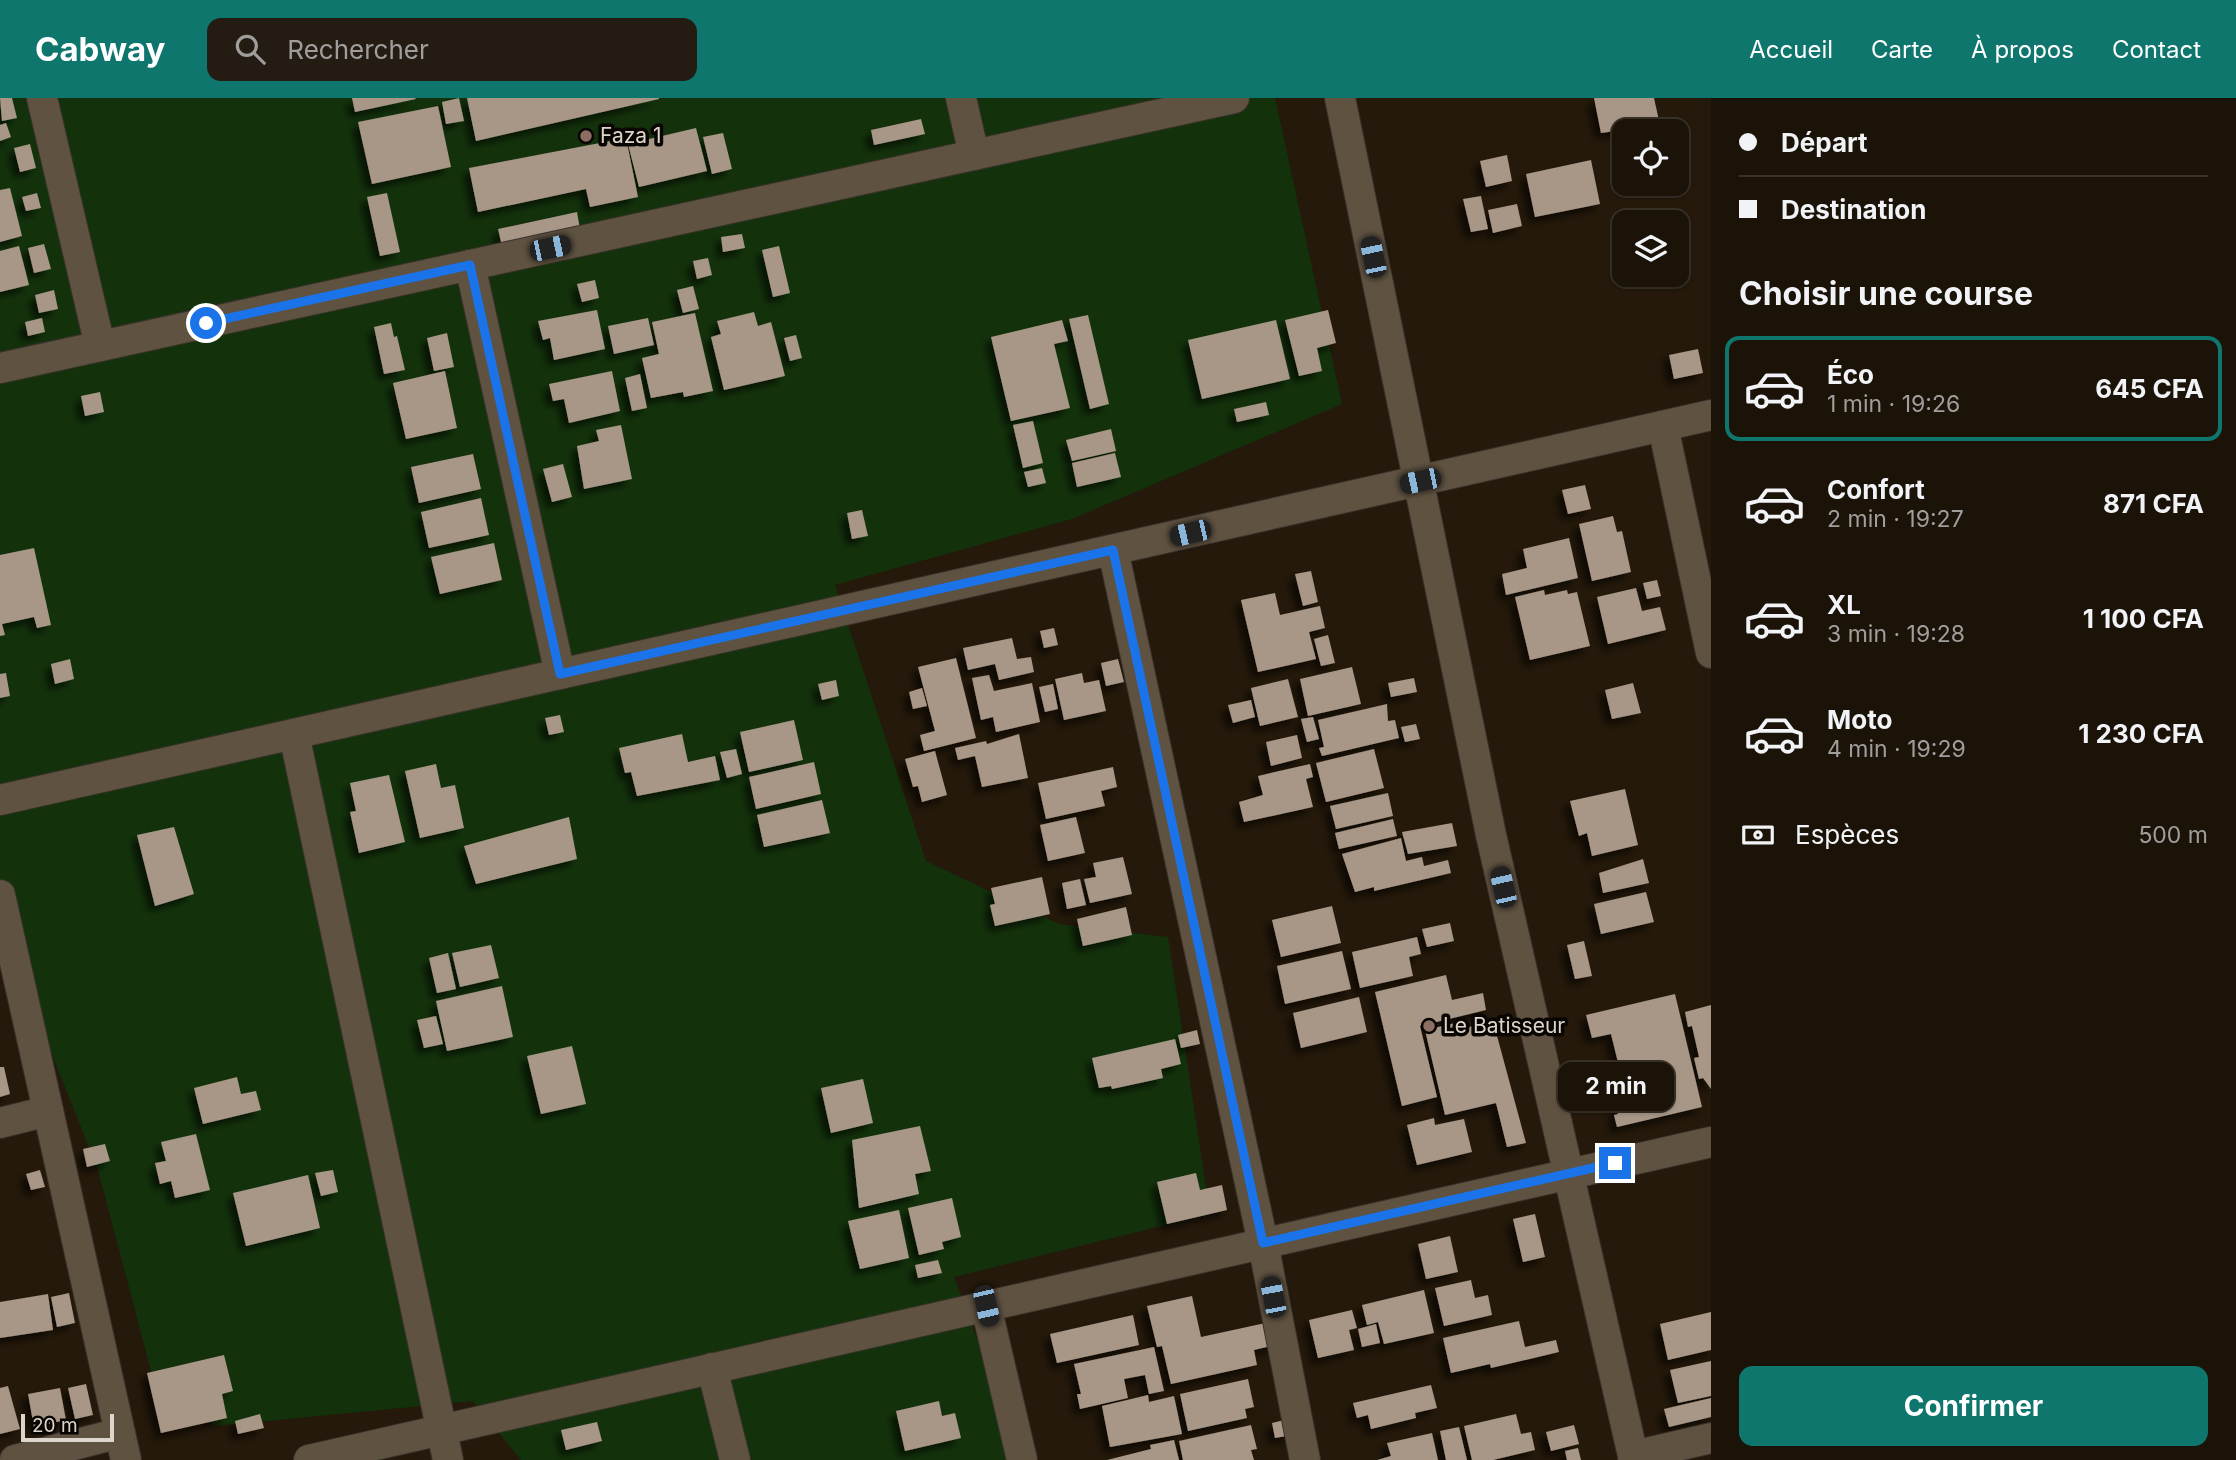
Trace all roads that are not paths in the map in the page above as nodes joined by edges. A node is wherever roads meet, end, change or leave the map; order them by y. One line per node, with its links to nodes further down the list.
1 (42, 98): 7 (street)
2 (961, 98): 5 (street)
3 (1234, 98): 5 (street)
4 (1340, 98): 11 (street)
5 (974, 155): 6 (street)
6 (470, 265): 7 (street); 14 (street)
7 (100, 346): 8 (street)
8 (0, 369)
9 (1711, 415): 10 (street)
10 (1663, 426): 11 (street); 13 (street)
11 (1420, 481): 12 (street); 21 (street)
12 (1113, 550): 14 (street); 22 (street)
13 (1711, 653)
14 (560, 674): 15 (street)
15 (295, 734): 16 (street); 25 (street)
16 (0, 800)
17 (0, 895): 18 (street)
18 (48, 1111): 19 (street); 27 (street)
19 (0, 1123)
20 (1711, 1142): 21 (street)
21 (1566, 1173): 22 (street); 28 (street)
22 (1263, 1243): 23 (street); 34 (street)
23 (986, 1306): 24 (street); 33 (street)
24 (712, 1368): 25 (street); 32 (street)
25 (442, 1430): 30 (street); 31 (street)
26 (1711, 1438): 28 (street)
27 (123, 1446): 29 (street)
28 (1634, 1458)
29 (15, 1460)
30 (309, 1460)
31 (448, 1460)
32 (735, 1460)
33 (1023, 1460)
34 (1305, 1460)

